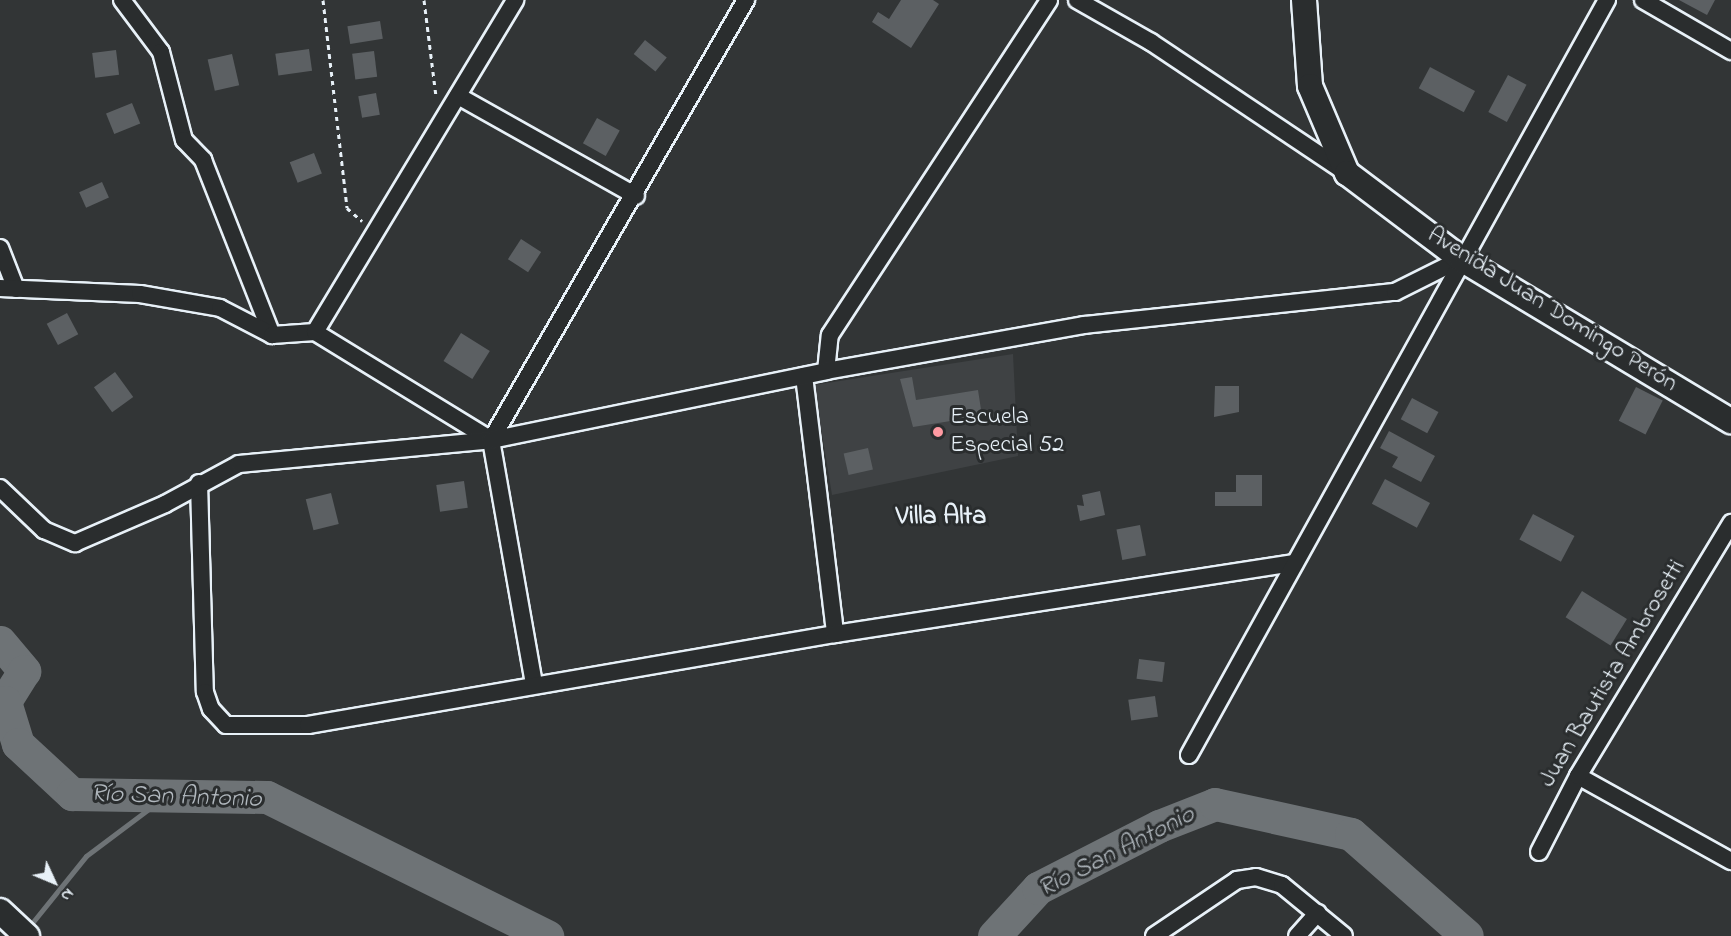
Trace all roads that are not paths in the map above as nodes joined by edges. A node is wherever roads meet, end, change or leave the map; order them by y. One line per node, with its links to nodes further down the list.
1 (122, 0): 17 (street)
2 (515, 0): 10 (street)
3 (746, 0): 12 (street)
4 (1049, 0): 18 (street)
5 (1077, 0): 11 (street)
6 (1304, 0): 11 (main road)
7 (1607, 0): 14 (street)
8 (1643, 0): 9 (street)
9 (1731, 51)
10 (458, 96): 12 (street); 16 (street)
11 (1347, 173): 14 (main road, Avenida Juan Domingo Perón)
12 (636, 196): 21 (street)
13 (0, 248): 15 (street)
14 (1461, 259): 18 (street); 20 (main road, Avenida Juan Domingo Perón); 25 (street)
15 (8, 288): 17 (street)
16 (315, 332): 17 (street); 21 (street)
17 (272, 335)
18 (826, 370): 19 (street)
19 (804, 376): 21 (street); 26 (street)
20 (1731, 421)
21 (491, 440): 22 (street); 27 (street)
22 (199, 483): 23 (street); 27 (street)
23 (0, 488)
24 (1731, 523): 29 (street, Juan Bautista Ambrosetti)
25 (1295, 563): 26 (street); 28 (street)
26 (835, 633): 27 (street)
27 (534, 684)
28 (1189, 755)
29 (1578, 776): 30 (street, Juan Bautista Ambrosetti); 31 (street)
30 (1539, 852)
31 (1731, 861)
32 (1318, 913): 33 (street); 34 (street); 35 (street)
33 (1155, 936)
34 (1297, 936)
35 (1344, 936)

